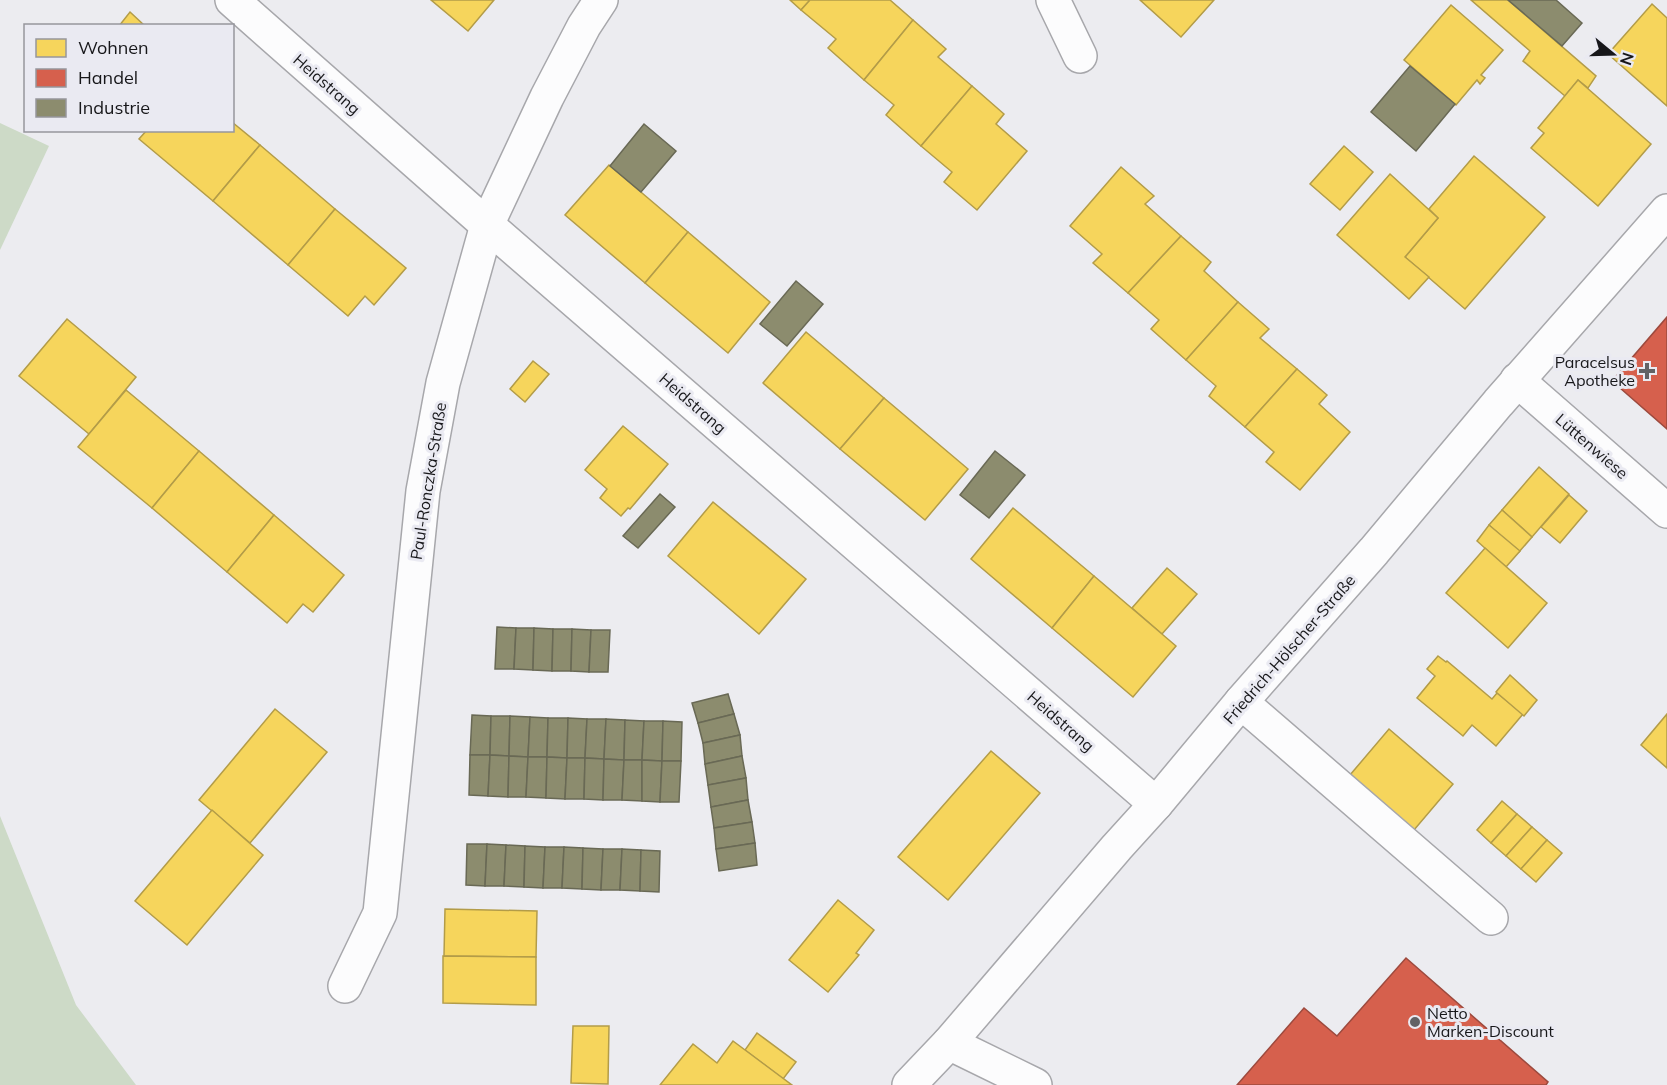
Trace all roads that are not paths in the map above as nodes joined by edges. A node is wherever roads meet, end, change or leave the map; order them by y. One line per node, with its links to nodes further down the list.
1 (232, 0): 6 (street, Heidstrang)
2 (601, 0): 6 (street, Paul-Ronczka-Straße)
3 (1053, 0): 4 (street)
4 (1080, 56)
5 (1667, 211): 7 (street, Friedrich-Hölscher-Straße)
6 (487, 225): 10 (street, Heidstrang); 12 (street, Paul-Ronczka-Straße)
7 (1517, 380): 8 (street, Lüttenwiese); 9 (street, Friedrich-Hölscher-Straße)
8 (1667, 511)
9 (1241, 702): 10 (street, Friedrich-Hölscher-Straße); 11 (street)
10 (1156, 804): 13 (street, Friedrich-Hölscher-Straße)
11 (1491, 918)
12 (345, 986)
13 (949, 1042): 14 (street, Friedrich-Hölscher-Straße); 15 (street)
14 (909, 1085)
15 (1035, 1085)

